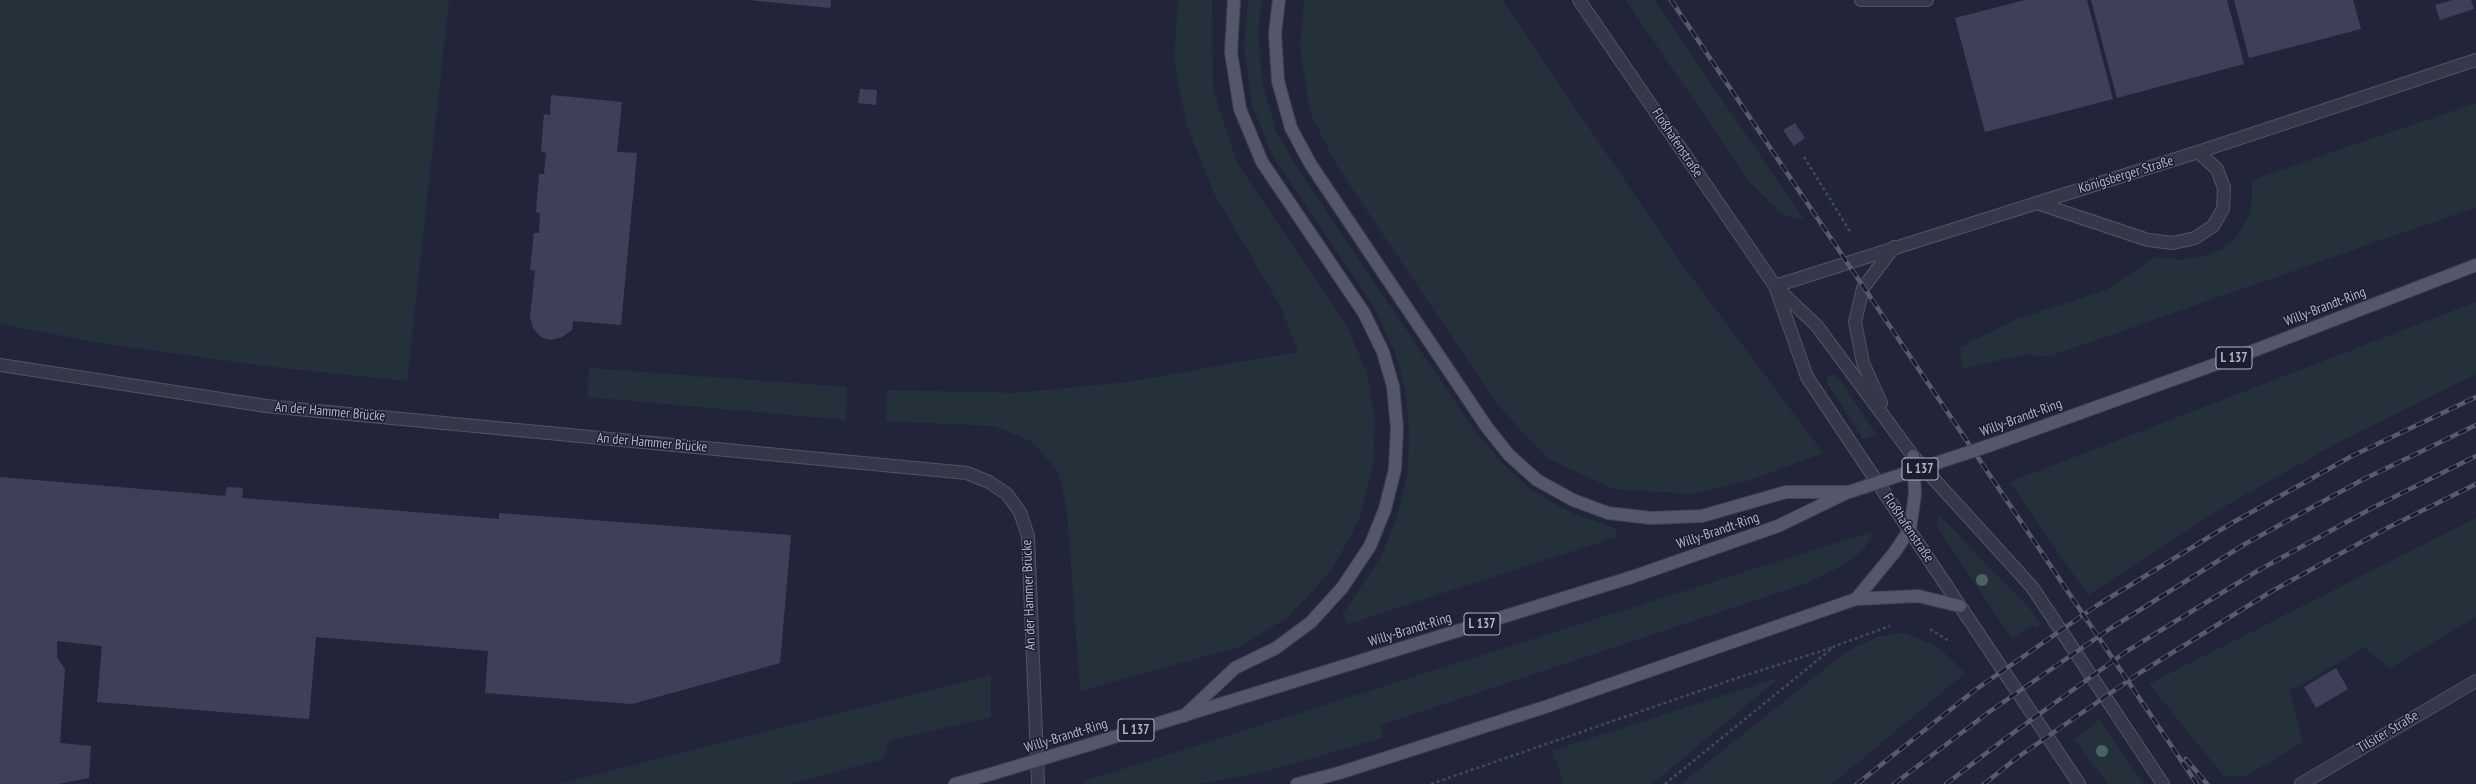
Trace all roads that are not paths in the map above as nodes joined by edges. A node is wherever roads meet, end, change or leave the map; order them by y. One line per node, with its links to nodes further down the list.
1 (1234, 0): 20 (main road)
2 (1279, 0): 15 (main road)
3 (1580, 0): 11 (street, Floßhafenstraße)
4 (1861, 0): 5 (street)
5 (1927, 0)
6 (2476, 60): 7 (street, Königsberger Straße)
7 (2198, 152): 8 (street, Königsberger Straße); 8 (street)
8 (2037, 203): 9 (street, Königsberger Straße)
9 (1894, 247): 11 (street, Königsberger Straße); 13 (street, Floßhafenstraße)
10 (2476, 265): 15 (main road, Willy-Brandt-Ring / L 137, bridge)
11 (1775, 286): 13 (street, Floßhafenstraße); 16 (street, Floßhafenstraße)
12 (0, 365): 23 (street, An der Hammer Brücke)
13 (1890, 422): 14 (street, Floßhafenstraße)
14 (1913, 456): 16 (main road); 27 (street, Floßhafenstraße)
15 (1849, 492): 20 (main road, Willy-Brandt-Ring / L 137)
16 (1910, 529): 17 (main road); 18 (street, Floßhafenstraße)
17 (1856, 599): 18 (main road); 24 (main road)
18 (1960, 606): 21 (street, Floßhafenstraße)
19 (2476, 681): 28 (street, Tilsiter Straße)
20 (1184, 716): 22 (main road, Willy-Brandt-Ring / L 137, bridge)
21 (2062, 759): 25 (street, Floßhafenstraße); 26 (street, Floßhafenstraße)
22 (955, 784)
23 (1038, 784)
24 (1297, 784)
25 (2079, 784)
26 (2089, 784)
27 (2163, 784)
28 (2301, 784)

